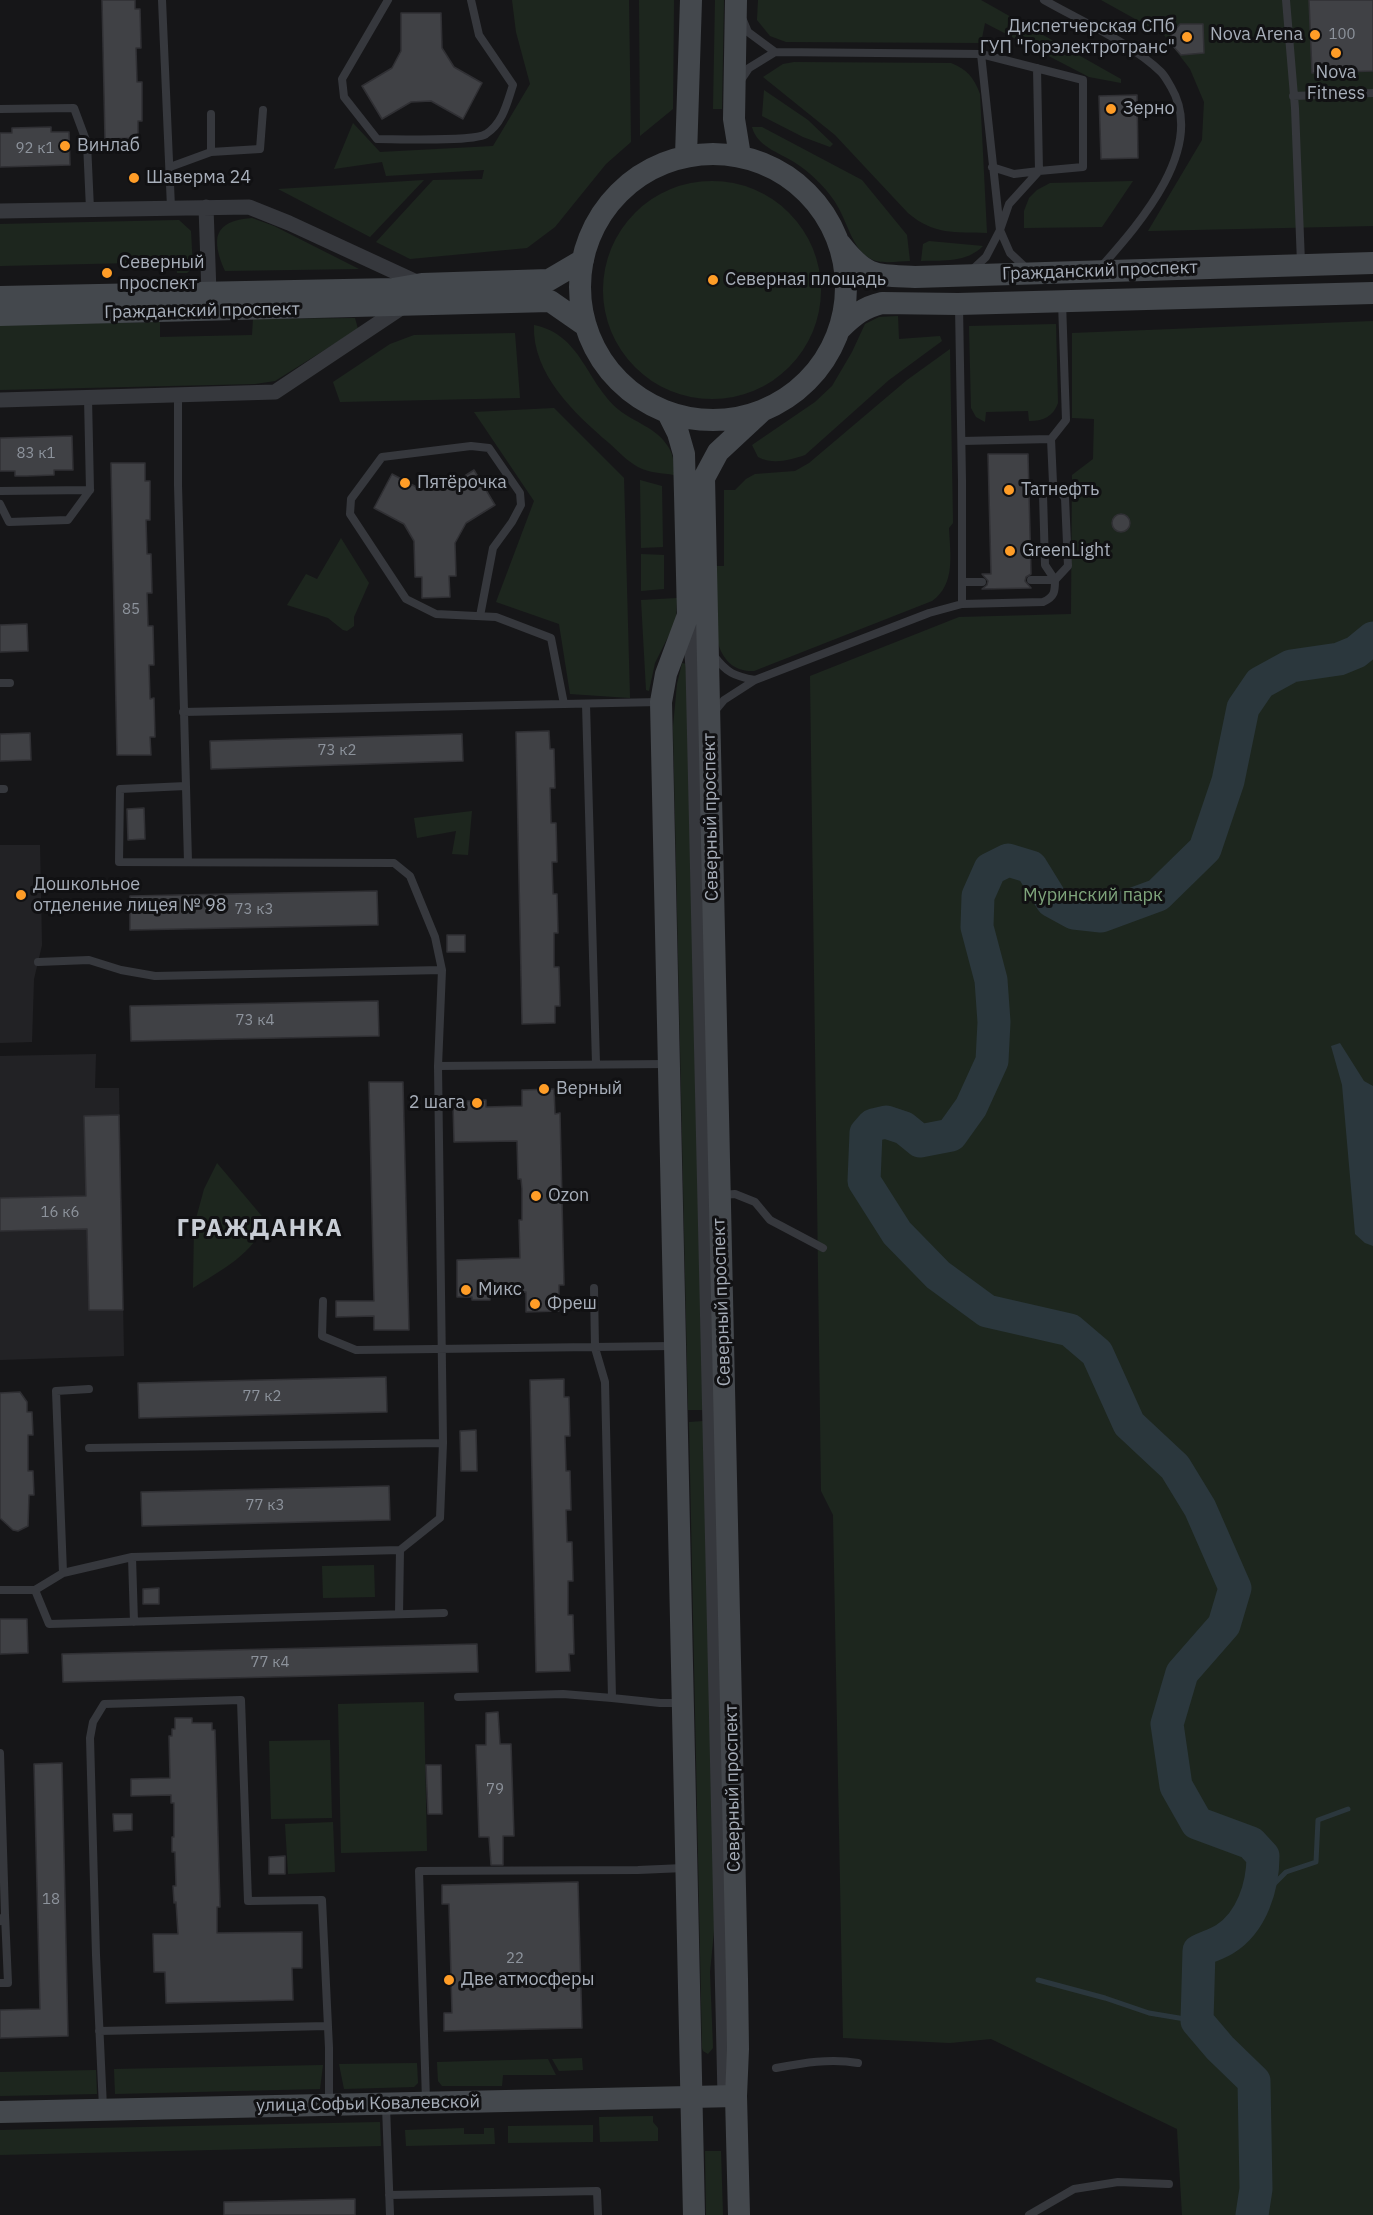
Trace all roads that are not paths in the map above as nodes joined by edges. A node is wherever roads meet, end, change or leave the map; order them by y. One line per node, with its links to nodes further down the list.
1 (162, 0): 20 (lane)
2 (388, 0): 3 (lane)
3 (471, 0)
4 (1044, 0): 32 (lane)
5 (1286, 0): 13 (lane)
6 (690, 1): 18 (main road)
7 (736, 2): 8 (lane); 11 (main road)
8 (774, 52): 9 (lane); 11 (lane)
9 (981, 54): 10 (lane); 21 (lane)
10 (1037, 68): 22 (lane); 22 (lane)
11 (734, 90): 19 (main road)
12 (1373, 93): 13 (lane)
13 (1293, 96): 31 (lane)
14 (0, 110): 25 (lane)
15 (263, 110): 17 (lane)
16 (211, 114): 17 (lane)
17 (211, 152): 20 (lane)
18 (686, 156): 19 (main road); 29 (main road)
19 (740, 156): 28 (main road)
20 (170, 167): 23 (lane)
21 (992, 167): 22 (lane); 27 (lane)
22 (1039, 171): 27 (lane)
23 (171, 207): 24 (street); 25 (street)
24 (206, 207): 35 (street, Гражданский проспект); 36 (street)
25 (90, 209): 26 (street)
26 (0, 211)
27 (1000, 230): 33 (lane); 34 (lane)
28 (840, 244): 34 (main road, Гражданский проспект); 44 (main road)
29 (583, 260): 35 (main road, Гражданский проспект); 43 (main road)
30 (1373, 263): 31 (main road, Гражданский проспект)
31 (1301, 265): 32 (main road, Гражданский проспект)
32 (1097, 271): 33 (main road, Гражданский проспект)
33 (1032, 273): 34 (main road, Гражданский проспект)
34 (967, 275)
35 (422, 284): 36 (main road, Гражданский проспект)
36 (209, 293): 38 (main road, Гражданский проспект)
37 (1373, 293): 39 (main road, Гражданский проспект)
38 (0, 297)
39 (1062, 301): 40 (main road, Гражданский проспект); 50 (lane)
40 (958, 304): 44 (main road, Гражданский проспект); 51 (lane)
41 (404, 306): 42 (main road, Гражданский проспект); 43 (main road, Гражданский проспект); 45 (street)
42 (0, 315)
43 (586, 326): 49 (main road)
44 (840, 329): 48 (main road)
45 (178, 395): 46 (street); 70 (lane)
46 (88, 398): 47 (street); 53 (lane)
47 (0, 400)
48 (761, 412): 49 (main road); 63 (main road, Северный проспект)
49 (668, 413): 61 (main road, Северный проспект)
50 (1051, 440): 51 (lane); 52 (lane)
51 (962, 441): 58 (lane)
52 (1053, 483): 57 (lane); 57 (lane)
53 (90, 490): 54 (lane); 55 (lane)
54 (0, 491)
55 (0, 504)
56 (1031, 580): 57 (lane)
57 (1055, 580): 60 (lane)
58 (962, 582): 59 (lane); 60 (lane)
59 (982, 582)
60 (962, 604): 64 (lane)
61 (688, 615): 67 (main road, Северный проспект); 108 (street, Северный проспект)
62 (480, 616): 62 (lane); 68 (lane)
63 (707, 646): 64 (lane); 71 (main road, Северный проспект)
64 (755, 680): 71 (lane)
65 (0, 683): 66 (lane)
66 (10, 683)
67 (660, 702): 69 (lane); 77 (main road, Северный проспект)
68 (564, 704): 69 (lane); 70 (lane)
69 (586, 704): 76 (lane)
70 (183, 712): 72 (lane)
71 (709, 718): 79 (main road, Северный проспект)
72 (186, 786): 73 (lane); 73 (lane)
73 (188, 862): 75 (lane)
74 (38, 962): 75 (lane)
75 (441, 970): 78 (lane)
76 (596, 1064): 77 (lane); 78 (lane)
77 (668, 1064): 83 (main road, Северный проспект)
78 (438, 1066): 85 (lane)
79 (719, 1195): 80 (lane); 108 (main road, Северный проспект)
80 (823, 1248)
81 (594, 1288): 84 (lane)
82 (323, 1301): 85 (lane)
83 (675, 1346): 84 (lane); 99 (main road, Северный проспект)
84 (596, 1348): 85 (lane); 98 (lane)
85 (441, 1350): 87 (lane)
86 (88, 1389): 91 (lane)
87 (442, 1443): 88 (lane); 89 (lane)
88 (89, 1448)
89 (400, 1551): 90 (lane); 95 (lane)
90 (132, 1557): 91 (lane); 96 (lane)
91 (63, 1574): 93 (lane)
92 (0, 1590): 93 (lane)
93 (35, 1590): 96 (lane)
94 (444, 1613): 95 (lane)
95 (399, 1614): 96 (lane)
96 (134, 1622)
97 (458, 1697): 98 (lane)
98 (612, 1698): 99 (lane)
99 (683, 1703): 101 (main road, Северный проспект)
100 (0, 1753): 102 (lane)
101 (686, 1868): 109 (main road, Северный проспект); 111 (lane)
102 (3, 1918): 103 (lane)
103 (0, 1983)
104 (328, 2026): 105 (lane); 105 (lane); 112 (lane)
105 (99, 2031): 113 (lane)
106 (858, 2063): 107 (lane)
107 (776, 2068)
108 (730, 2096): 109 (main road, улица Софьи Ковалевской); 120 (main road, Северный проспект)
109 (691, 2097): 111 (main road, улица Софьи Ковалевской); 119 (main road, Северный проспект)
110 (386, 2103): 111 (main road, улица Софьи Ковалевской); 112 (main road, улица Софьи Ковалевской); 116 (lane)
111 (426, 2103)
112 (329, 2105): 113 (main road, улица Софьи Ковалевской)
113 (103, 2110): 114 (main road, улица Софьи Ковалевской)
114 (0, 2112)
115 (1169, 2184): 121 (lane)
116 (389, 2195): 117 (lane); 118 (lane)
117 (390, 2215)
118 (598, 2215)
119 (694, 2215)
120 (739, 2215)
121 (1029, 2215)

